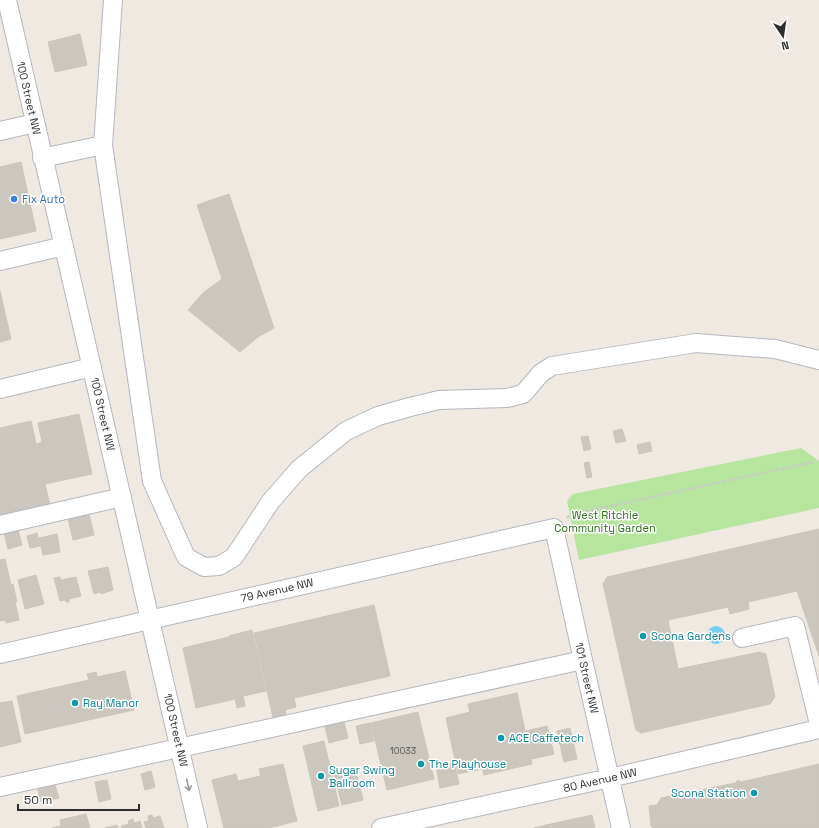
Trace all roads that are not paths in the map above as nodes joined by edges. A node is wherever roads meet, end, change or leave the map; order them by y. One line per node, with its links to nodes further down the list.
1 (7, 0): 3 (street, 100 Street NW)
2 (113, 0): 5 (street)
3 (35, 123): 4 (street); 6 (street, 100 Street NW)
4 (0, 131)
5 (103, 145): 6 (street); 9 (street)
6 (42, 158): 7 (street, 100 Street NW)
7 (64, 246): 8 (street); 10 (street, 100 Street NW)
8 (0, 261)
9 (819, 360)
10 (92, 367): 11 (street); 12 (street, 100 Street NW)
11 (0, 389)
12 (122, 497): 13 (street); 15 (street, 100 Street NW)
13 (0, 525)
14 (554, 528): 15 (street, 79 Avenue NW); 18 (street, 101 Street NW)
15 (150, 619): 17 (street, 79 Avenue NW); 21 (street, 100 Street NW)
16 (742, 638): 19 (street)
17 (0, 654)
18 (583, 660): 21 (street); 22 (street, 101 Street NW)
19 (819, 724)
20 (819, 729): 22 (street, 80 Avenue NW)
21 (180, 747): 23 (street); 24 (street, 100 Street NW, one-way to 24)
22 (610, 778): 25 (street, 80 Avenue NW); 26 (street, 101 Street NW)
23 (0, 787)
24 (198, 828)
25 (381, 828)
26 (621, 828)

